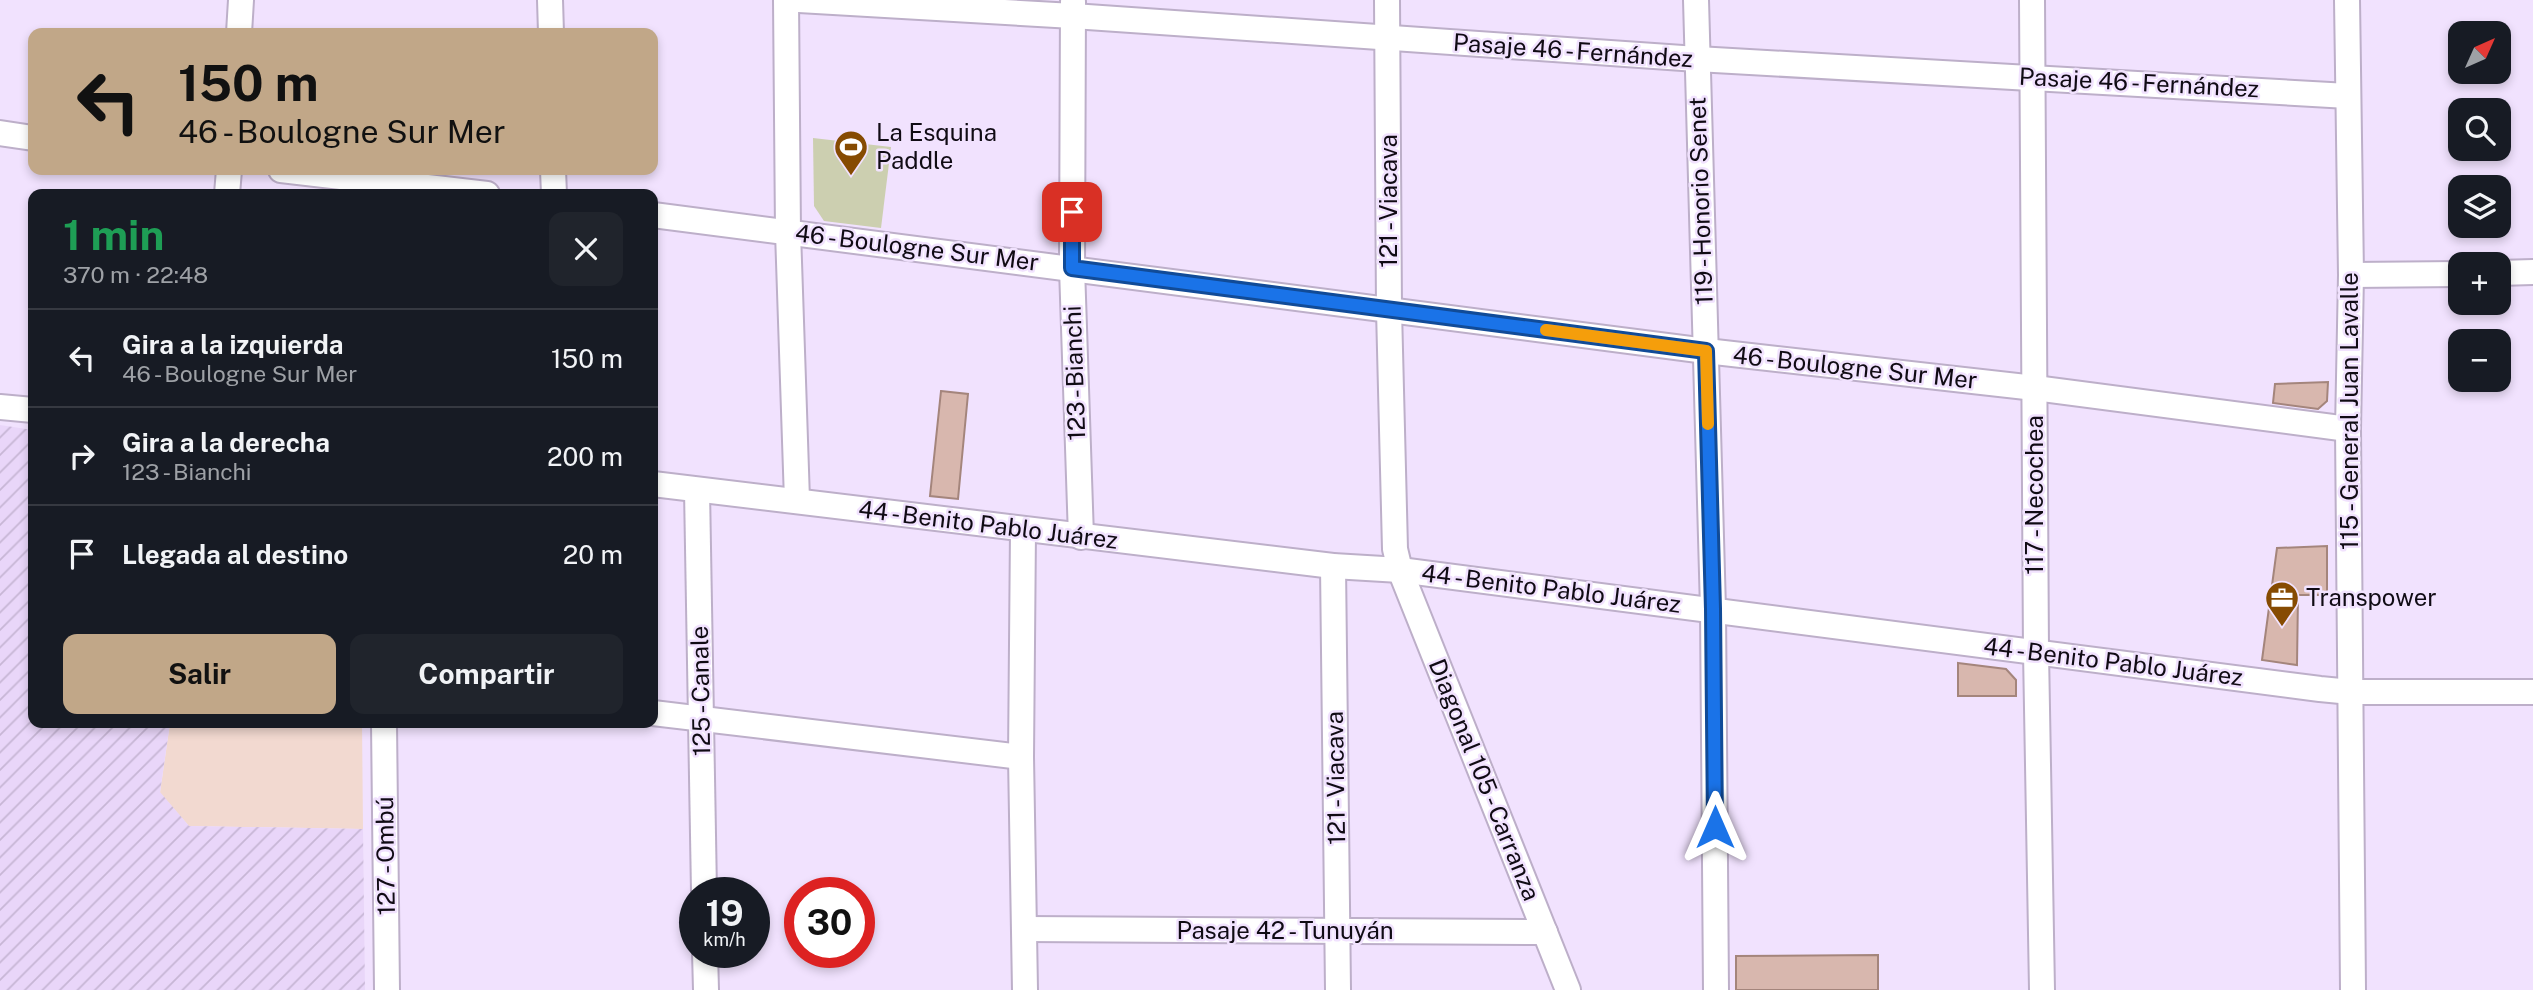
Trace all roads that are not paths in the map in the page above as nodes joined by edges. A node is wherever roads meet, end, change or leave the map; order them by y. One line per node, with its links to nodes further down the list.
1 (241, 0): 10 (street)
2 (550, 0): 11 (street)
3 (786, 0): 21 (street)
4 (799, 0): 9 (street, Pasaje 46 - Fernández)
5 (1387, 0): 12 (street, 121 - Viacava)
6 (1696, 0): 13 (street, 119 - Honorio Senet)
7 (2032, 0): 14 (street, 117 - Necochea)
8 (2347, 0): 15 (street, 115 - General Juan Lavalle)
9 (1073, 8): 12 (street, Pasaje 46 - Fernández); 22 (street, 123 - Bianchi)
10 (239, 28)
11 (551, 28)
12 (1388, 39): 13 (street, Pasaje 46 - Fernández); 27 (street, 121 - Viacava)
13 (1697, 59): 14 (street, Pasaje 46 - Fernández); 28 (street, 119 - Honorio Senet)
14 (2033, 77): 15 (street, Pasaje 46 - Fernández); 29 (street, 117 - Necochea)
15 (2348, 96): 26 (street, 115 - General Juan Lavalle)
16 (0, 133): 17 (street)
17 (28, 137)
18 (324, 175): 19 (street)
19 (444, 189)
20 (658, 216): 21 (street, 46 - Boulogne Sur Mer)
21 (788, 232): 22 (street, 46 - Boulogne Sur Mer); 35 (street)
22 (1072, 268): 27 (street, 46 - Boulogne Sur Mer); 37 (street, 123 - Bianchi)
23 (2533, 272): 24 (street)
24 (2511, 273)
25 (2448, 274): 26 (street)
26 (2351, 275): 32 (street, 115 - General Juan Lavalle)
27 (1390, 310): 28 (street, 46 - Boulogne Sur Mer); 39 (street, 121 - Viacava)
28 (1706, 351): 29 (street, 46 - Boulogne Sur Mer); 40 (street, 119 - Honorio Senet)
29 (2035, 388): 32 (street, 46 - Boulogne Sur Mer); 41 (street, 117 - Necochea)
30 (0, 407): 31 (street)
31 (28, 410)
32 (2348, 429): 42 (street, 115 - General Juan Lavalle)
33 (658, 485): 34 (street, 44 - Benito Pablo Juárez)
34 (696, 489): 35 (street, 44 - Benito Pablo Juárez); 45 (street, 125 - Canale)
35 (797, 500): 36 (street, 44 - Benito Pablo Juárez)
36 (1023, 530): 37 (street, 44 - Benito Pablo Juárez); 47 (street)
37 (1081, 537): 38 (street, 44 - Benito Pablo Juárez)
38 (1333, 566): 39 (street, 44 - Benito Pablo Juárez); 50 (street, 121 - Viacava)
39 (1400, 570): 40 (street, 44 - Benito Pablo Juárez); 51 (street, Diagonal 105 - Carranza)
40 (1713, 609): 41 (street, 44 - Benito Pablo Juárez); 58 (street, 119 - Honorio Senet)
41 (2036, 652): 42 (street, 44 - Benito Pablo Juárez); 59 (street, 117 - Necochea)
42 (2351, 692): 43 (street, 44 - Benito Pablo Juárez); 60 (street, 115 - General Juan Lavalle)
43 (2533, 692)
44 (658, 714): 45 (street)
45 (703, 719): 47 (street); 48 (street, 125 - Canale)
46 (384, 728): 53 (street, 127 - Ombú)
47 (1021, 757): 49 (street)
48 (705, 877)
49 (1025, 929): 50 (street, Pasaje 42 - Tunuyán); 55 (street)
50 (1338, 932): 51 (street, Pasaje 42 - Tunuyán); 56 (street, 121 - Viacava)
51 (1545, 932): 57 (street, Diagonal 105 - Carranza)
52 (705, 968): 54 (street)
53 (387, 990)
54 (706, 990)
55 (1025, 990)
56 (1338, 990)
57 (1568, 990)
58 (1716, 990)
59 (2042, 990)
60 (2353, 990)

